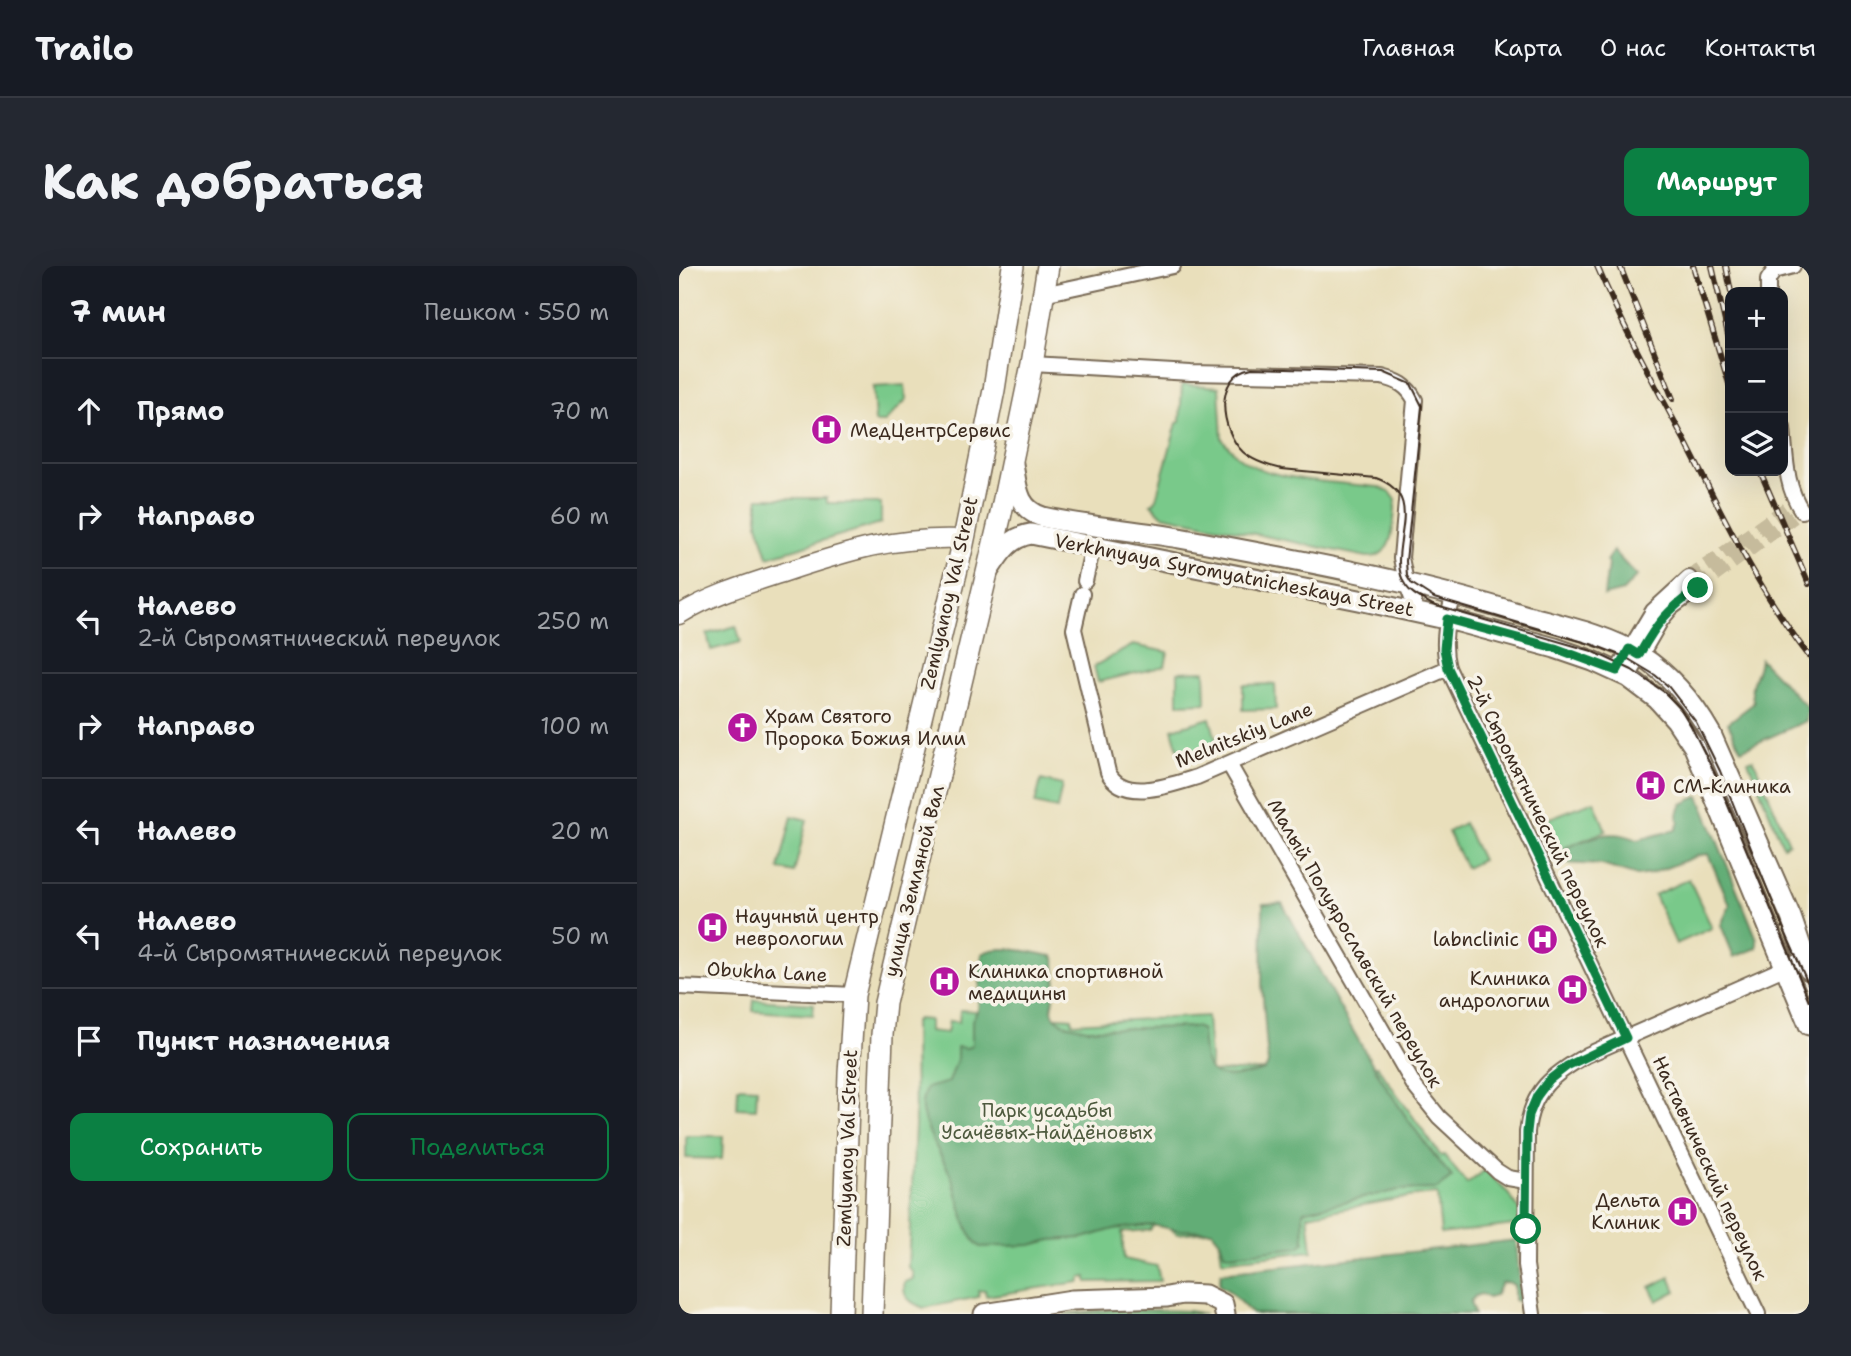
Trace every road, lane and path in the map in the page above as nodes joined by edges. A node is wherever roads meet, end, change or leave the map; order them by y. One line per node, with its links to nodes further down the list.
1 (1013, 266): 11 (main road, Zemlyanoy Val Street)
2 (1048, 266): 6 (main road)
3 (1173, 266): 6 (street)
4 (1793, 266): 5 (street)
5 (1769, 287)
6 (1043, 294): 7 (main road)
7 (1032, 364): 8 (main road); 14 (street)
8 (1012, 456): 13 (main road, улица Земляной Вал); 14 (main road, Verkhnyaya Syromyatnicheskaya Street)
9 (1788, 475): 10 (street)
10 (1798, 508)
11 (964, 539): 18 (street); 27 (main road, Zemlyanoy Val Street)
12 (1093, 546): 13 (main road, Verkhnyaya Syromyatnicheskaya Street); 17 (main road, Verkhnyaya Syromyatnicheskaya Street); 23 (street, Melnitskiy Lane)
13 (987, 573): 33 (main road, улица Земляной Вал)
14 (1406, 582): 16 (main road, Verkhnyaya Syromyatnicheskaya Street); 17 (street)
15 (1694, 583): 20 (street)
16 (1454, 594): 19 (street, 2-й Сыромятнический переулок); 20 (main road, Verkhnyaya Syromyatnicheskaya Street)
17 (1417, 612): 19 (main road, Verkhnyaya Syromyatnicheskaya Street)
18 (679, 615)
19 (1447, 619): 21 (street, 2-й Сыромятнический переулок); 22 (main road, Verkhnyaya Syromyatnicheskaya Street)
20 (1634, 649): 22 (street); 24 (main road, Verkhnyaya Syromyatnicheskaya Street)
21 (1448, 668): 23 (street, Melnitskiy Lane); 29 (street, 2-й Сыромятнический переулок)
22 (1623, 674): 25 (main road, Verkhnyaya Syromyatnicheskaya Street)
23 (1229, 764): 30 (street, Малый Полуярославский переулок)
24 (1807, 962): 25 (street)
25 (1785, 967): 28 (main road, Verkhnyaya Syromyatnicheskaya Street); 29 (street)
26 (679, 987): 27 (street, Obukha Lane)
27 (854, 995): 31 (main road, Zemlyanoy Val Street)
28 (1809, 1025)
29 (1626, 1038): 30 (street); 40 (street, Наставнический переулок)
30 (1526, 1181): 39 (street)
31 (842, 1293): 34 (main road); 35 (main road)
32 (1167, 1297): 36 (main road); 37 (main road); 38 (main road)
33 (873, 1309)
34 (833, 1314)
35 (841, 1314)
36 (984, 1314)
37 (1212, 1314)
38 (1225, 1314)
39 (1533, 1314)
40 (1758, 1314)

